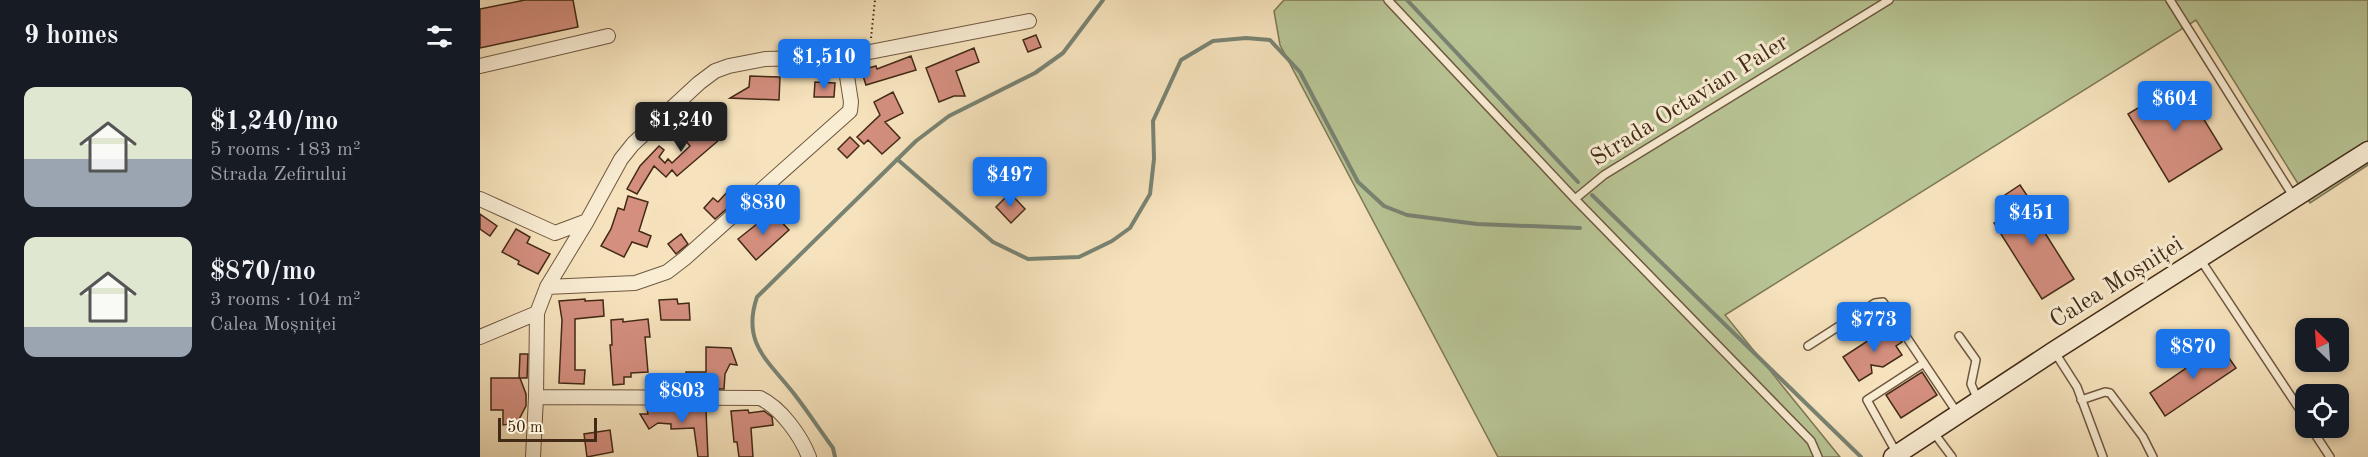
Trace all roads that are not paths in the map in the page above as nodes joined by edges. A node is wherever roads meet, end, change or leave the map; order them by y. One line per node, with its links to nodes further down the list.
1 (1388, 0): 11 (lane)
2 (1889, 0): 11 (lane, Strada Octavian Paler)
3 (2170, 0): 9 (lane)
4 (1029, 21): 6 (street)
5 (608, 36): 7 (street)
6 (844, 57): 12 (street); 16 (street)
7 (480, 66)
8 (2368, 151): 9 (street, Calea Moșniței)
9 (2295, 198): 14 (street, Calea Moșniței)
10 (480, 199): 13 (street)
11 (1575, 199): 33 (lane)
12 (587, 221): 13 (street); 15 (street)
13 (555, 233): 15 (street)
14 (2200, 259): 21 (street, Calea Moșniței); 26 (lane)
15 (564, 260): 16 (street)
16 (547, 287): 17 (street)
17 (537, 313): 19 (street); 23 (street)
18 (1959, 336): 25 (lane)
19 (480, 337)
20 (1808, 346): 22 (lane)
21 (2054, 351): 24 (lane); 25 (street, Calea Moșniței)
22 (1924, 363): 27 (lane); 30 (lane)
23 (536, 397): 31 (street); 32 (street)
24 (2081, 399): 35 (lane); 36 (lane)
25 (1978, 400): 27 (street, Calea Moșniței)
26 (2295, 402)
27 (1958, 414): 28 (street, Calea Moșniței)
28 (1932, 431): 30 (street, Calea Moșniței); 34 (lane)
29 (2318, 438): 37 (lane)
30 (1895, 456)
31 (533, 457)
32 (809, 457)
33 (1818, 457)
34 (1952, 457)
35 (2103, 457)
36 (2153, 457)
37 (2331, 457)

